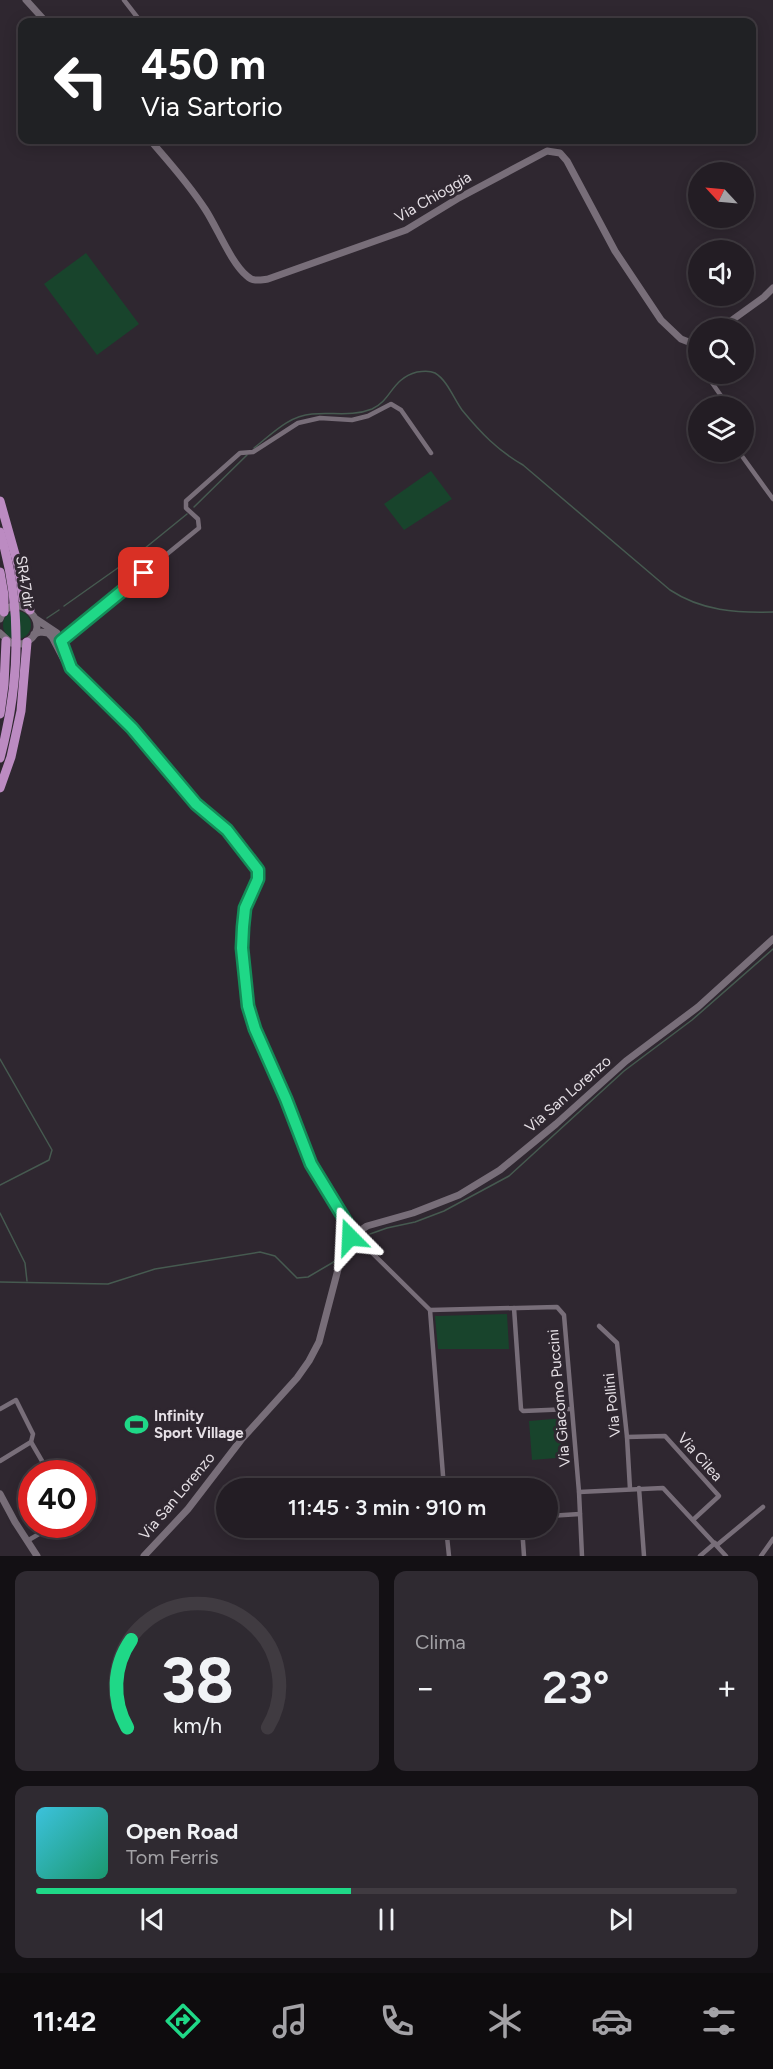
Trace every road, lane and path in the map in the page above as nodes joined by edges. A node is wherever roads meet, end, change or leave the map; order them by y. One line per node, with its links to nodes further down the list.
1 (28, 0): 3 (street)
2 (124, 0): 4 (street)
3 (43, 18)
4 (138, 18)
5 (153, 144): 8 (street, Via Chioggia)
6 (773, 288): 7 (street)
7 (735, 318)
8 (688, 342)
9 (431, 453): 20 (street)
10 (746, 462): 11 (street)
11 (773, 499)
12 (0, 501): 15 (highway)
13 (0, 532): 22 (highway, SR47dir / SR47dir)
14 (0, 572): 16 (highway)
15 (32, 614): 16 (street); 17 (street); 20 (street)
16 (1, 615)
17 (34, 634): 19 (street); 20 (street)
18 (3, 637): 19 (street); 21 (highway)
19 (27, 642): 23 (highway)
20 (59, 642): 25 (street)
21 (0, 714)
22 (0, 758)
23 (0, 788)
24 (773, 939): 25 (street, Via San Lorenzo)
25 (355, 1235): 27 (street); 51 (street, Via San Lorenzo)
26 (514, 1308): 27 (street); 30 (street, Via Giacomo Puccini); 30 (street)
27 (430, 1310): 35 (street)
28 (599, 1326): 31 (street, Via Pollini)
29 (0, 1409): 32 (street)
30 (571, 1409): 38 (street, Via Giacomo Puccini)
31 (627, 1437): 37 (street, Via Pollini); 43 (street, Via Cilea)
32 (31, 1442): 33 (street); 34 (street)
33 (41, 1460)
34 (0, 1461)
35 (443, 1478)
36 (639, 1488): 37 (street); 43 (street); 55 (street)
37 (630, 1489): 38 (street)
38 (579, 1492): 41 (street, Via Giacomo Puccini)
39 (0, 1494): 48 (street)
40 (763, 1507): 49 (street)
41 (580, 1514): 42 (street); 54 (street, Via Giacomo Puccini)
42 (558, 1515)
43 (694, 1519): 49 (street)
44 (32, 1538): 48 (street)
45 (447, 1538): 52 (street)
46 (523, 1538): 53 (street)
47 (773, 1539): 58 (street)
48 (27, 1541): 50 (street)
49 (716, 1544): 56 (street); 57 (street)
50 (37, 1556)
51 (144, 1556)
52 (448, 1556)
53 (524, 1556)
54 (582, 1556)
55 (644, 1556)
56 (700, 1556)
57 (726, 1556)
58 (761, 1556)

